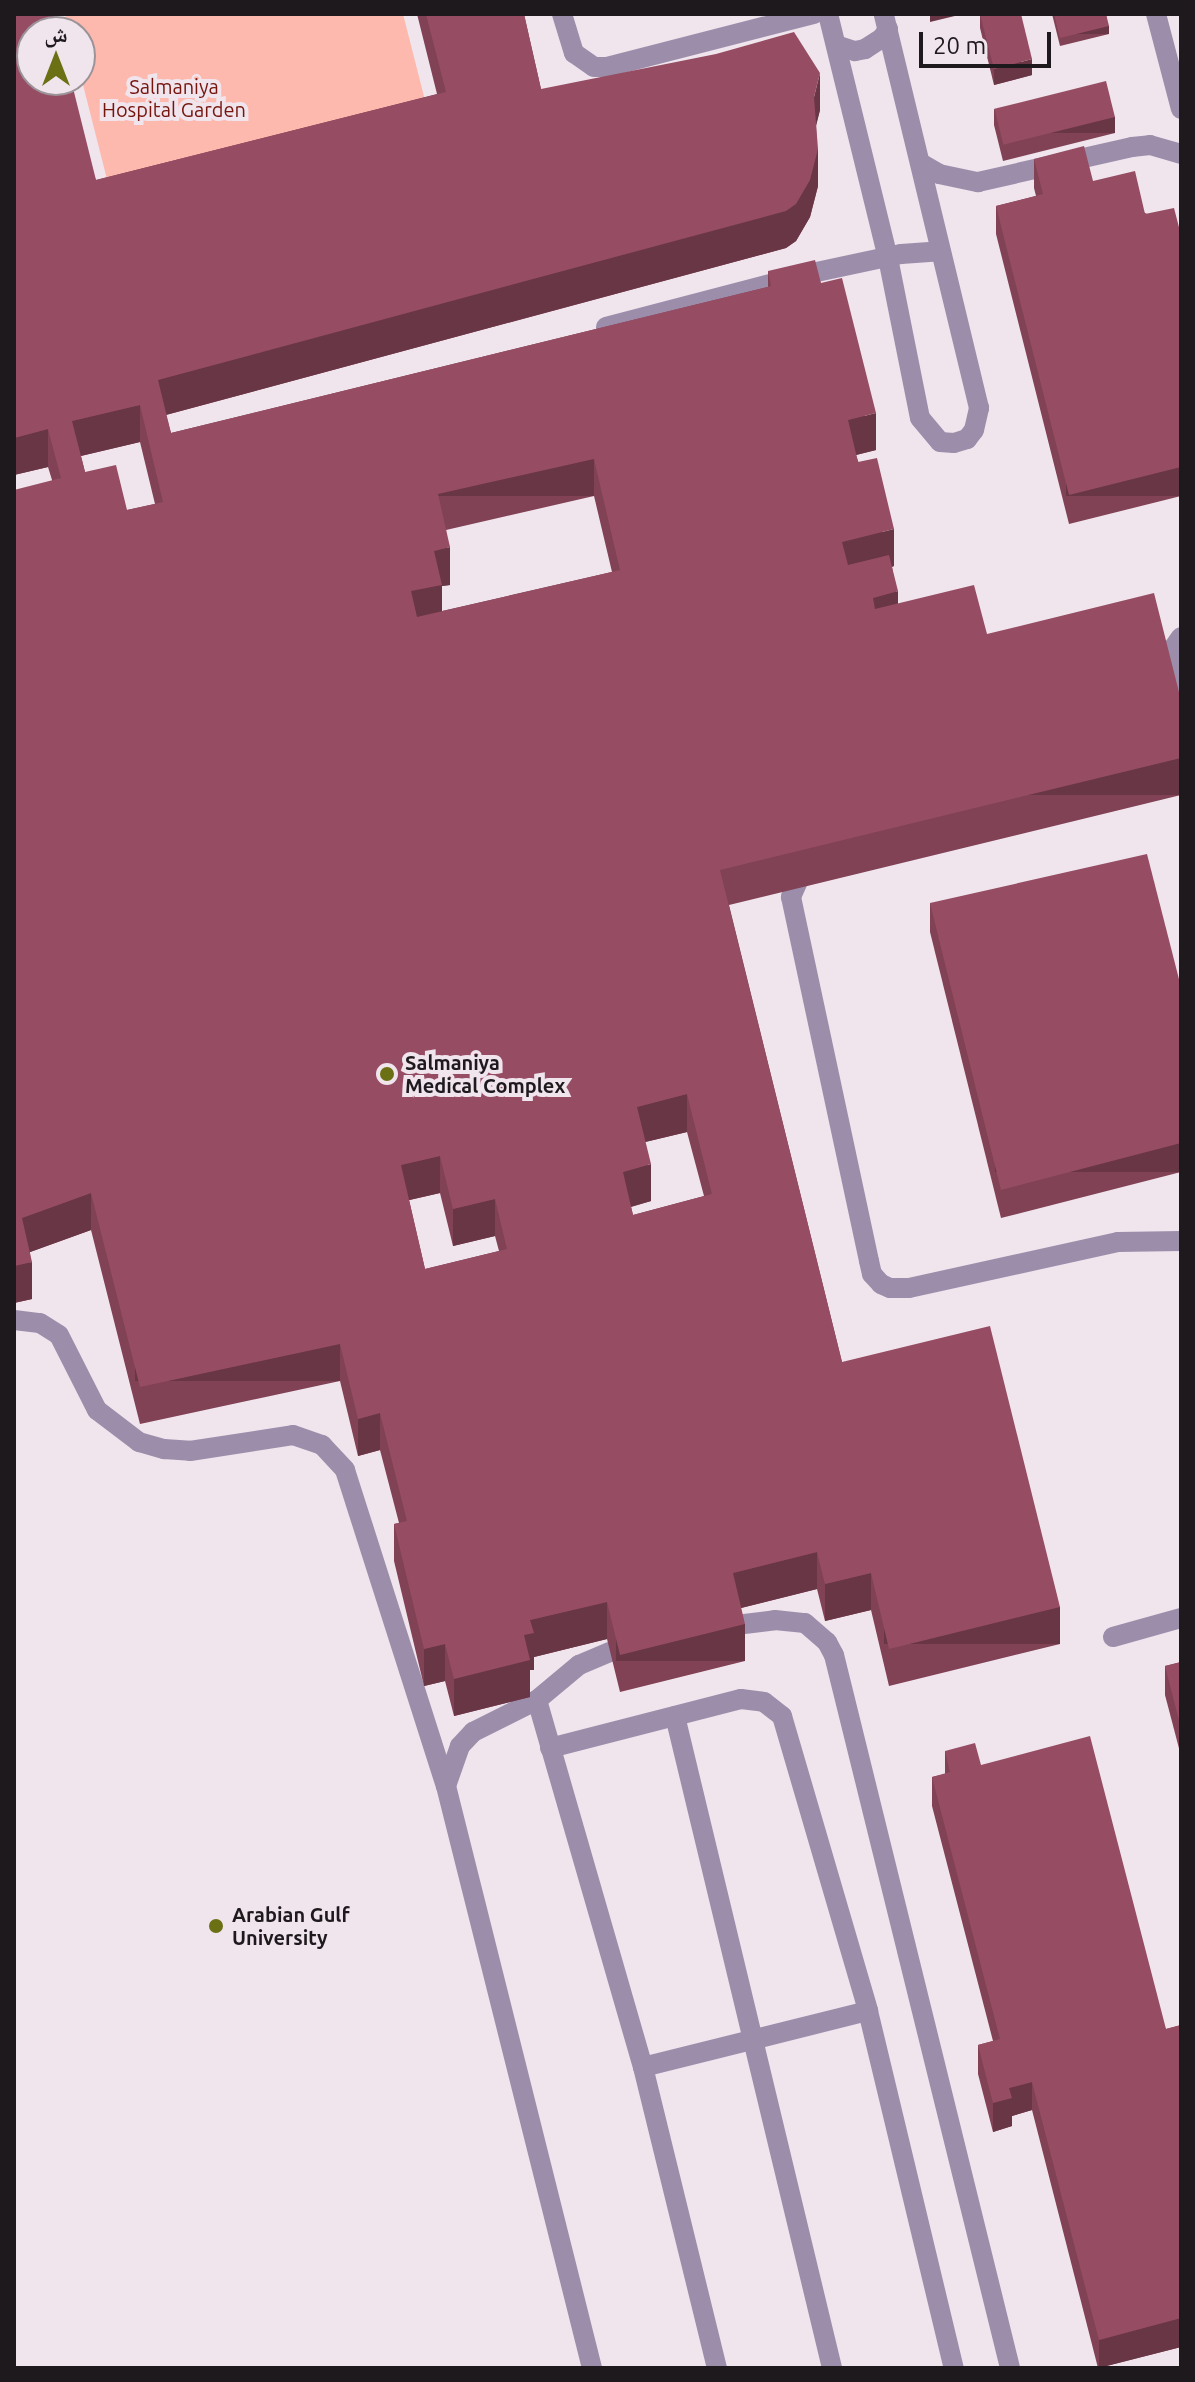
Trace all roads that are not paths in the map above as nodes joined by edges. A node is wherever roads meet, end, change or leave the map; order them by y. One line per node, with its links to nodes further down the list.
1 (562, 14): 2 (lane)
2 (814, 14)
3 (828, 14): 6 (lane)
4 (1156, 14): 7 (lane)
5 (886, 21): 6 (lane); 9 (lane)
6 (836, 45): 11 (lane)
7 (1181, 109)
8 (1181, 154): 9 (lane)
9 (922, 164): 10 (lane)
10 (940, 251): 11 (lane); 11 (lane)
11 (888, 258): 12 (lane)
12 (591, 331)
13 (1181, 637): 14 (lane)
14 (1176, 680): 15 (lane)
15 (1181, 703)
16 (838, 865): 17 (lane)
17 (1181, 1241)
18 (14, 1320): 26 (lane)
19 (1181, 1618): 21 (lane)
20 (736, 1625): 34 (lane)
21 (1113, 1637)
22 (610, 1652): 23 (lane)
23 (537, 1700): 25 (lane); 26 (lane)
24 (675, 1716): 25 (lane); 27 (lane); 28 (lane)
25 (550, 1748): 29 (lane)
26 (446, 1786): 30 (lane)
27 (868, 2011): 28 (lane); 33 (lane)
28 (754, 2040): 29 (lane); 32 (lane)
29 (643, 2067): 31 (lane)
30 (592, 2368)
31 (717, 2368)
32 (832, 2368)
33 (954, 2368)
34 (1010, 2368)

